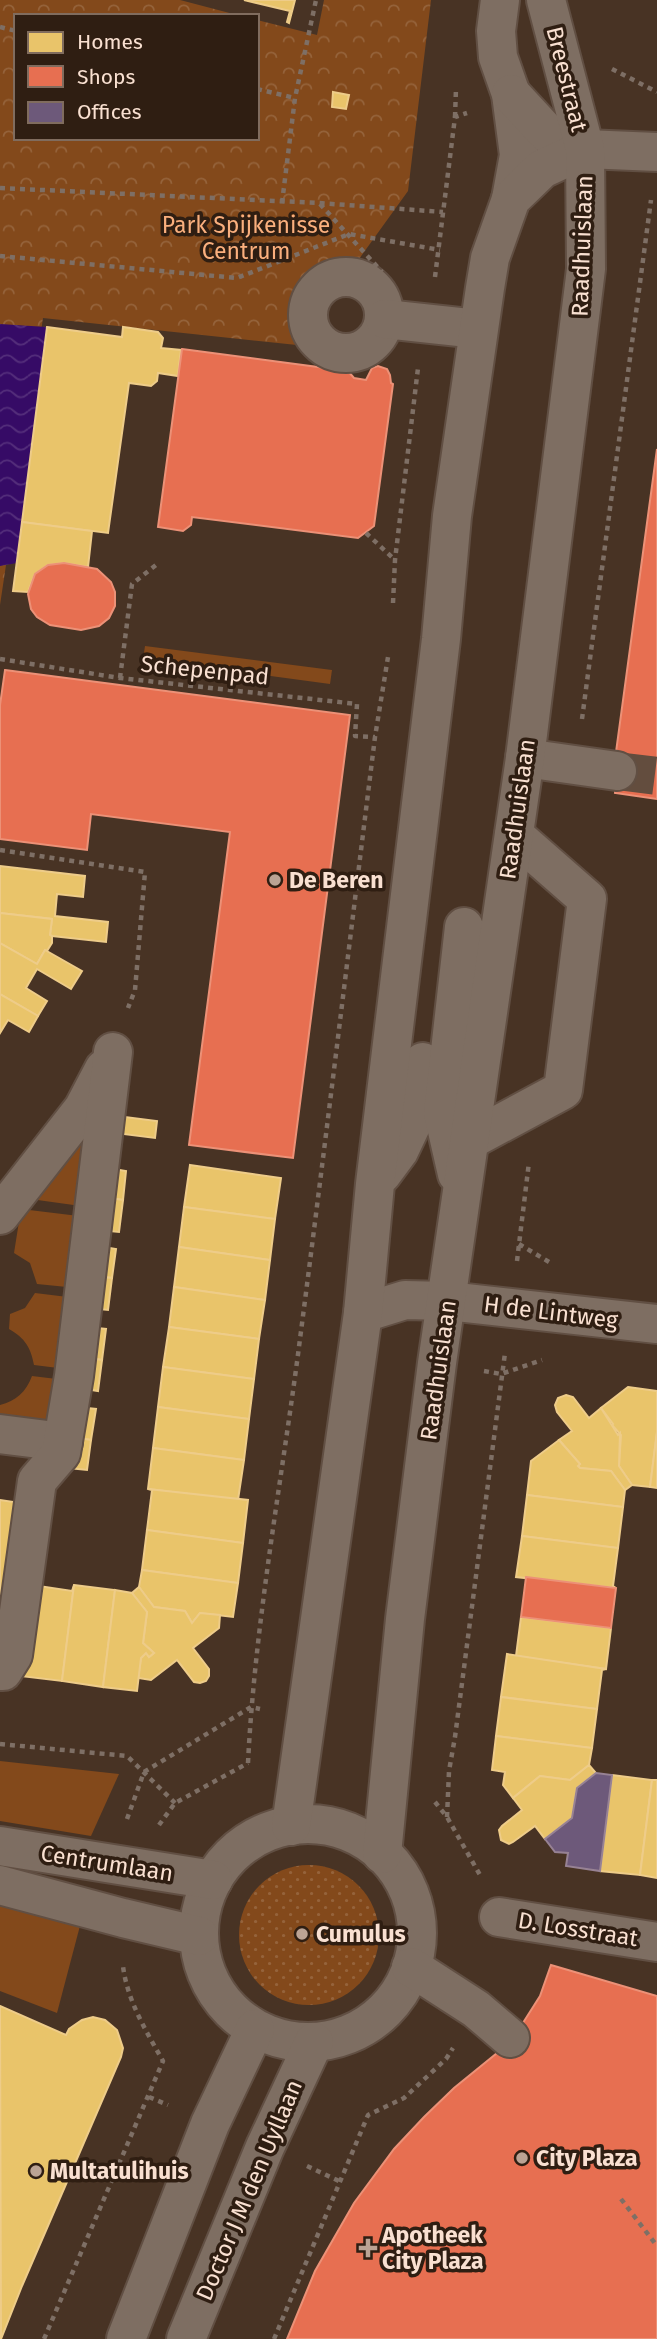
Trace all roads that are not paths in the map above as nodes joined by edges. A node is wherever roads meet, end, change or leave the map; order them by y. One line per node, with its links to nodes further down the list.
1 (500, 0): 3 (street, Breestraat)
2 (546, 0): 4 (street, Breestraat)
3 (511, 94): 4 (street, Breestraat); 6 (street, Breestraat)
4 (585, 149): 5 (street); 6 (street, Raadhuislaan); 9 (street, Raadhuislaan)
5 (657, 152)
6 (512, 199): 8 (street, Raadhuislaan)
7 (385, 319): 8 (street)
8 (478, 329): 13 (street, Raadhuislaan)
9 (525, 758): 10 (street); 11 (street, Raadhuislaan)
10 (617, 771)
11 (514, 835): 12 (street, Raadhuislaan); 12 (street)
12 (470, 1140): 14 (street, Raadhuislaan)
13 (375, 1184): 14 (street); 17 (street, Raadhuislaan)
14 (463, 1200): 16 (street, Raadhuislaan)
15 (0, 1215): 20 (street)
16 (448, 1301): 17 (street, H de Lintweg); 18 (street, H de Lintweg); 24 (street, Raadhuislaan)
17 (363, 1313): 22 (street, Raadhuislaan)
18 (657, 1324)
19 (0, 1434): 20 (street)
20 (63, 1443): 21 (street)
21 (1, 1671)
22 (291, 1826): 24 (street); 25 (street)
23 (0, 1846): 25 (street, Centrumlaan)
24 (382, 1854): 30 (street)
25 (213, 1880): 28 (street)
26 (0, 1885): 28 (street, Centrumlaan)
27 (499, 1917): 29 (street, D. Losstraat)
28 (199, 1936): 31 (street)
29 (657, 1942)
30 (411, 1968): 32 (street); 33 (street)
31 (255, 2029): 33 (street); 34 (street)
32 (510, 2038)
33 (314, 2042): 35 (street, Doctor J M den Uyllaan)
34 (126, 2339)
35 (186, 2339)

